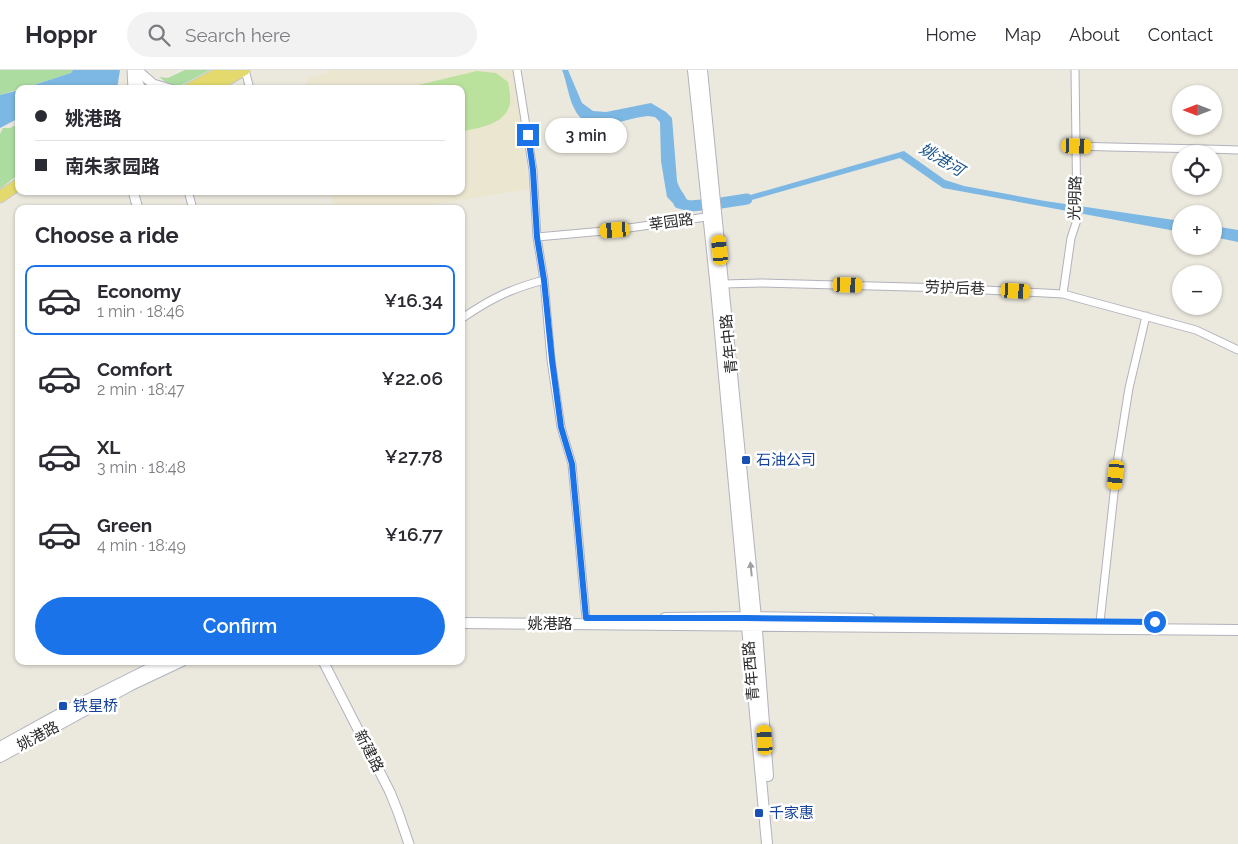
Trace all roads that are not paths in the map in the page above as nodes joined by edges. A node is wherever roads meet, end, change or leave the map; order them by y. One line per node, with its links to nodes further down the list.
1 (134, 70): 8 (street); 9 (street); 10 (street)
2 (225, 70): 11 (main road)
3 (244, 70): 12 (main road); 13 (street)
4 (517, 70): 21 (street)
5 (693, 70): 20 (main road, 青年中路)
6 (702, 70): 20 (main road, 青年中路)
7 (1075, 70): 14 (street, 光明路)
8 (133, 85)
9 (140, 85)
10 (157, 85)
11 (194, 85)
12 (217, 85)
13 (249, 85)
14 (1077, 146): 15 (street); 24 (street, 光明路)
15 (1238, 150)
16 (15, 187): 18 (main road)
17 (15, 194): 19 (main road)
18 (0, 197)
19 (0, 204)
20 (713, 216): 21 (street, 莘园路); 23 (main road, 青年中路); 30 (main road, 青年中路)
21 (537, 237): 22 (street)
22 (544, 280): 25 (street); 29 (street)
23 (723, 284): 24 (street, 劳护后巷); 30 (main road, 青年中路, one-way to 23)
24 (1063, 294): 26 (street, 劳护后巷)
25 (465, 316)
26 (1146, 316): 27 (street, 劳护后巷); 31 (street)
27 (1238, 350)
28 (465, 618): 29 (main road, 姚港路)
29 (586, 618): 30 (main road, 姚港路)
30 (752, 622): 31 (main road, 姚港路); 32 (main road, 姚港路); 34 (main road, 姚港路); 41 (main road, 青年西路); 42 (main road, 青年西路)
31 (1100, 622): 33 (main road, 姚港路)
32 (465, 623)
33 (1238, 623)
34 (1238, 630)
35 (157, 665): 38 (main road, 姚港路)
36 (174, 665): 39 (main road, 姚港路)
37 (325, 665): 40 (street, 新建路)
38 (0, 747)
39 (0, 756)
40 (409, 844)
41 (767, 844)
42 (774, 844)

